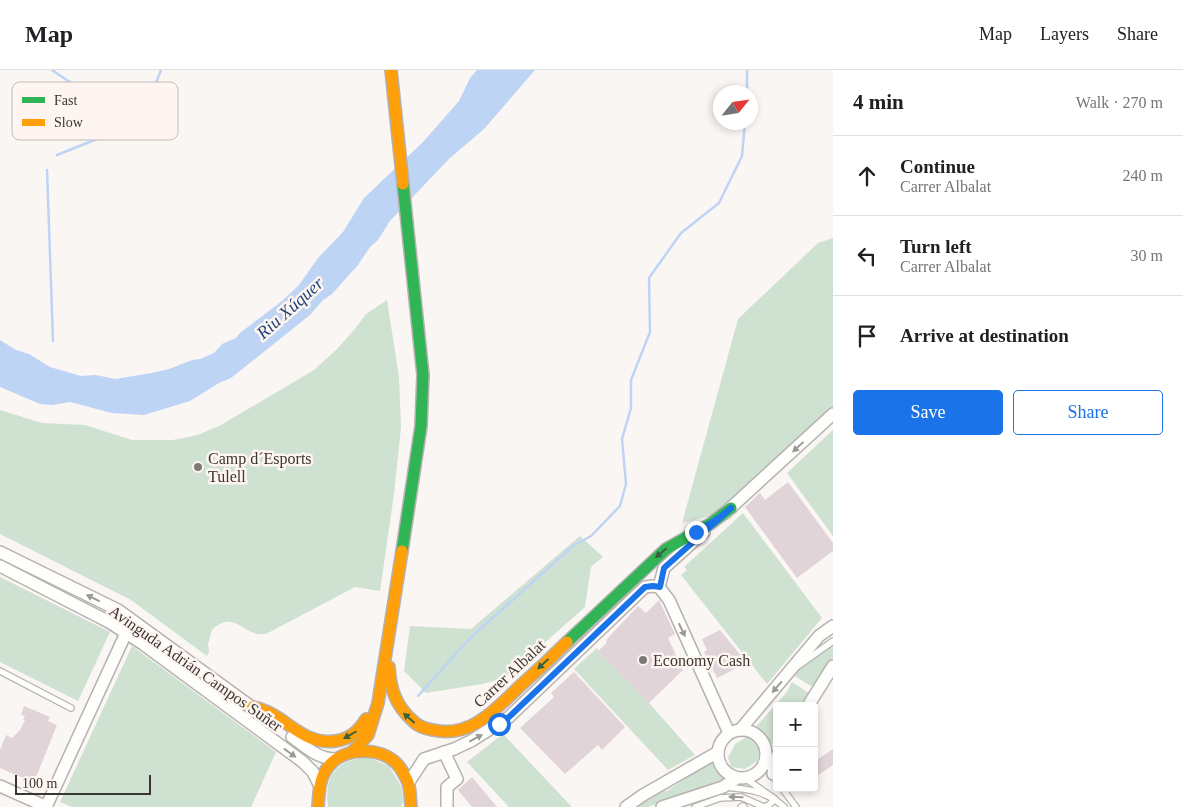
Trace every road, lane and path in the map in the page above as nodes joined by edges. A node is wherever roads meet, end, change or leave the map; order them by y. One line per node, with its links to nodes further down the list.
1 (391, 74): 6 (main road)
2 (833, 414): 3 (street, Carrer Albalat, one-way to 3)
3 (731, 508): 6 (main road, Carrer Albalat, one-way to 6); 7 (street, Carrer Albalat)
4 (0, 552): 17 (street, Avinguda Adrián Campos Suñer, one-way to 4)
5 (0, 566): 10 (street, Avinguda Adrián Campos Suñer)
6 (398, 578): 9 (main road)
7 (660, 587): 19 (street, one-way to 19); 21 (street, Carrer Albalat, one-way to 7)
8 (833, 626): 13 (street)
9 (390, 627): 16 (main road); 17 (main road, one-way to 17)
10 (126, 633): 29 (street, Avinguda Adrián Campos Suñer, one-way to 29); 34 (street)
11 (833, 641): 13 (lane)
12 (833, 666): 15 (street)
13 (791, 669): 19 (street, one-way to 19)
14 (0, 671): 18 (lane)
15 (810, 702)
16 (378, 704): 20 (main road); 23 (main road)
17 (252, 707): 25 (street, Avinguda Adrián Campos Suñer)
18 (72, 708)
19 (735, 732): 22 (street); 24 (street)
20 (352, 752): 23 (main road); 25 (main road)
21 (444, 752): 28 (street, Carrer Albalat); 37 (street)
22 (718, 752): 27 (street); 38 (street)
23 (389, 757): 28 (main road)
24 (770, 757): 26 (street); 27 (street)
25 (336, 759): 29 (main road)
26 (773, 770)
27 (741, 778): 31 (street); 33 (lane)
28 (409, 782): 36 (main road)
29 (319, 784): 35 (main road)
30 (0, 786): 34 (street)
31 (723, 787): 33 (lane); 39 (street)
32 (785, 792): 42 (lane)
33 (775, 798): 40 (lane, one-way to 40); 41 (lane)
34 (46, 807)
35 (318, 807)
36 (411, 807)
37 (447, 807)
38 (626, 807)
39 (662, 807)
40 (695, 807)
41 (784, 807)
42 (796, 807)

